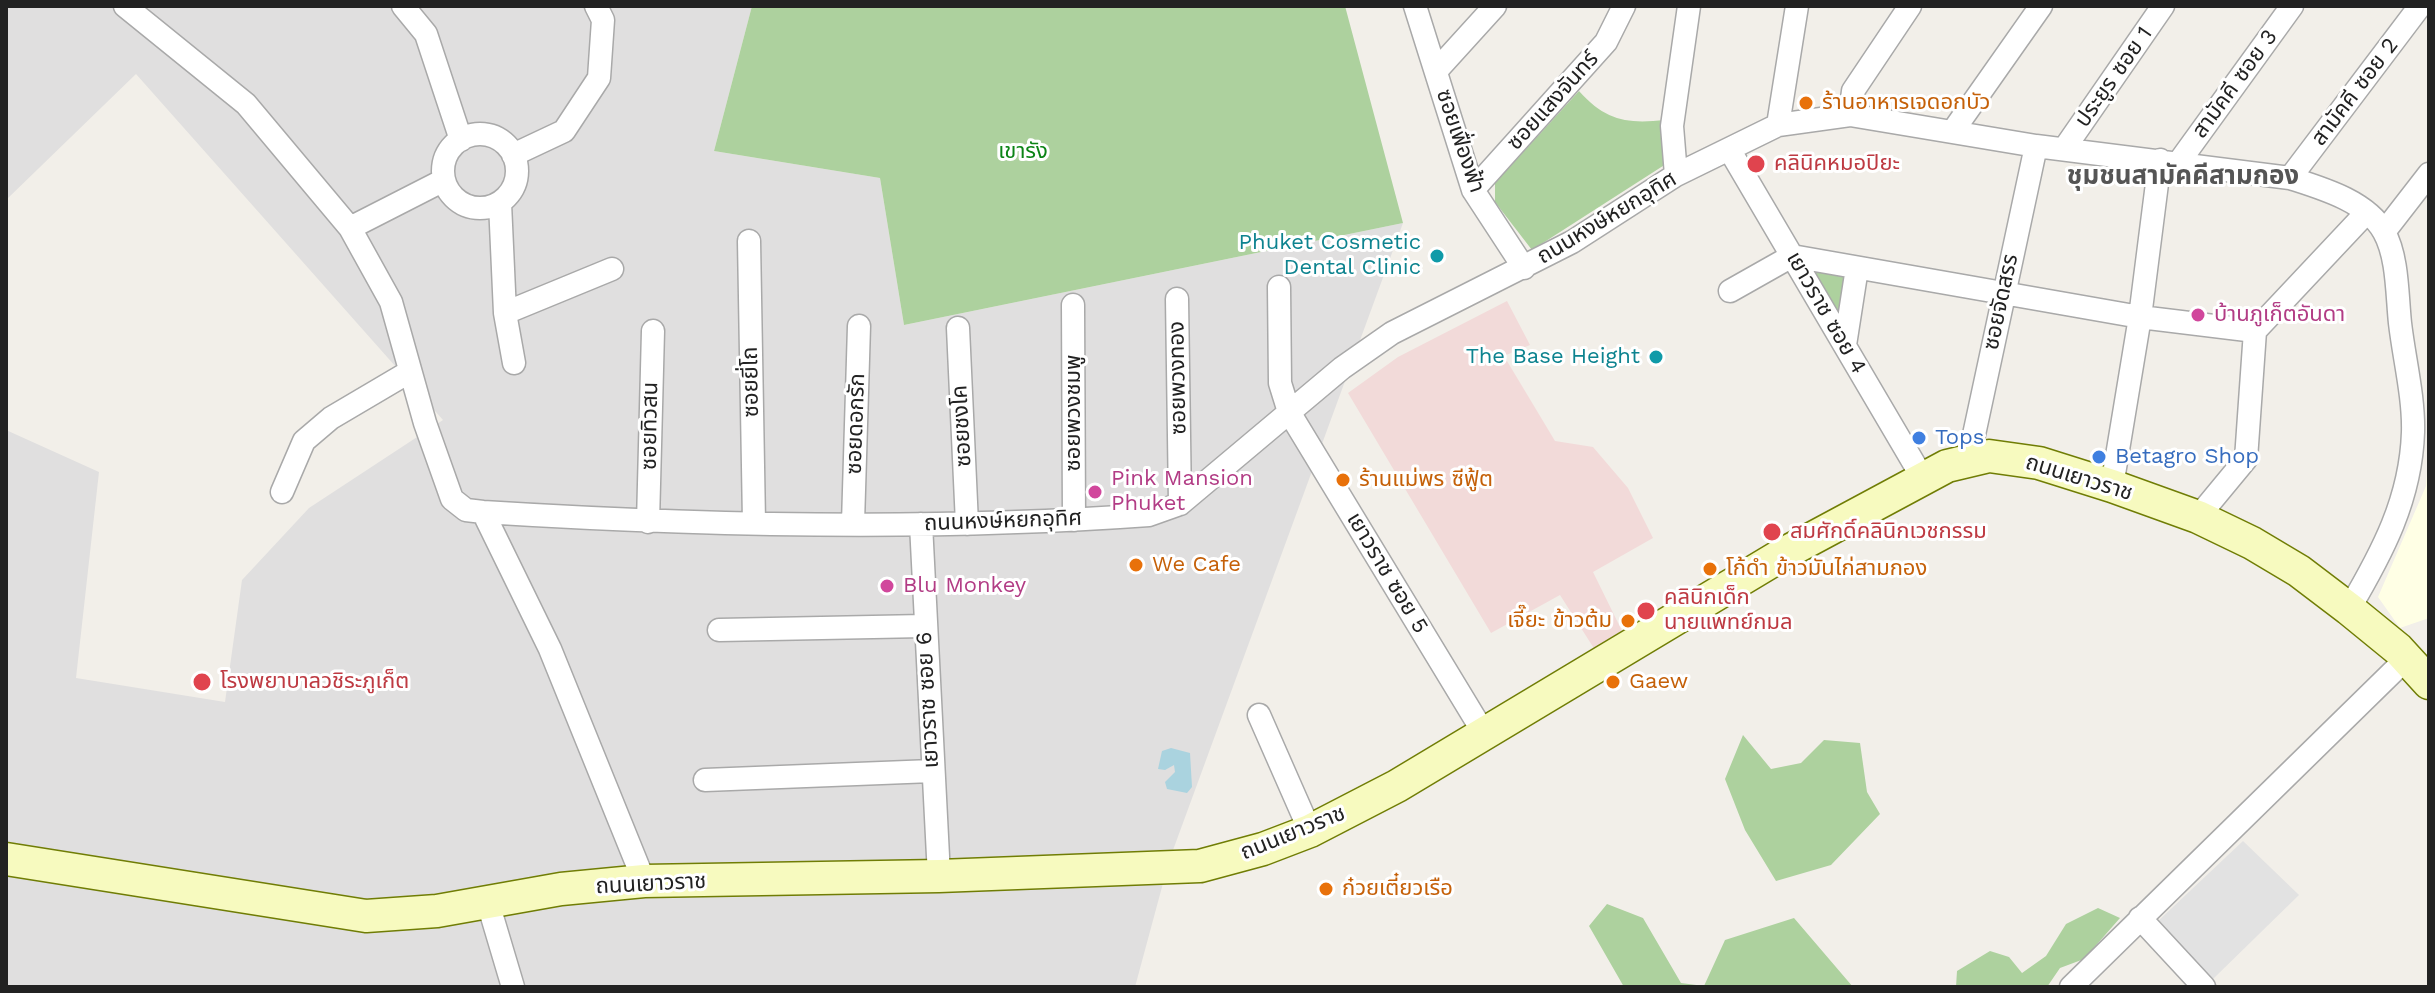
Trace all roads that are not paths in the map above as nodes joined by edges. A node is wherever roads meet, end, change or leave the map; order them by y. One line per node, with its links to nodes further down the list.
1 (125, 6): 33 (street)
2 (403, 6): 18 (street)
3 (596, 6): 22 (street)
4 (1415, 6): 14 (street, ซอยเฟื่องฟ้า)
5 (1495, 6): 14 (street)
6 (1624, 6): 29 (street, ซอยแสงจันทร์)
7 (1689, 6): 25 (street)
8 (1797, 6): 16 (street)
9 (1910, 6): 15 (street)
10 (2041, 6): 17 (street)
11 (2163, 6): 21 (street, ประยูร ซอย 1)
12 (2292, 6): 23 (street, สามัคคี ซอย 3)
13 (2420, 6): 26 (street, สามัคคี ซอย 2)
14 (1436, 71): 29 (street, ซอยเฟื่องฟ้า)
15 (1850, 115): 16 (street, ถนนหงษ์หยกอุทิศ); 17 (street, ถนนหงษ์หยกอุทิศ)
16 (1778, 125): 20 (street, ถนนหงษ์หยกอุทิศ)
17 (1953, 131): 19 (street, ถนนหงษ์หยกอุทิศ)
18 (461, 140): 22 (street); 27 (street)
19 (2036, 146): 21 (street, ถนนหงษ์หยกอุทิศ); 42 (street, ซอยจัดสรร)
20 (1729, 149): 25 (street, ถนนหงษ์หยกอุทิศ); 36 (street, เยาวราช ซอย 4)
21 (2064, 149): 23 (street, ถนนหงษ์หยกอุทิศ)
22 (513, 155): 31 (street)
23 (2169, 161): 26 (street, ถนนหงษ์หยกอุทิศ); 46 (street)
24 (2429, 174): 30 (street)
25 (1676, 175): 37 (street, ถนนหงษ์หยกอุทิศ)
26 (2290, 178): 32 (street, ถนนหงษ์หยกอุทิศ)
27 (444, 180): 31 (street); 33 (street)
28 (2429, 187): 30 (street)
29 (1473, 190): 37 (street, ซอยเฟื่องฟ้า)
30 (2410, 200): 34 (street)
31 (500, 203): 45 (street)
32 (2366, 213): 34 (street, ถนนหงษ์หยกอุทิศ); 50 (street)
33 (350, 228): 53 (street)
34 (2384, 232): 68 (street, ถนนหงษ์หยกอุทิศ)
35 (749, 241): 64 (street, ซอยยี่โถ)
36 (1792, 256): 38 (street); 41 (street); 51 (street, เยาวราช ซอย 4)
37 (1524, 268): 54 (street, ถนนหงษ์หยกอุทิศ)
38 (1857, 268): 42 (street); 51 (street)
39 (612, 269): 45 (street)
40 (1279, 287): 54 (street, เยาวราช ซอย 5)
41 (1730, 291)
42 (2003, 294): 46 (street); 55 (street, ซอยจัดสรร)
43 (1177, 299): 59 (street, ซอยพวงทอง)
44 (1073, 305): 62 (street, ซอยพวงชมพู)
45 (505, 313): 52 (street)
46 (2140, 317): 50 (street); 57 (street)
47 (859, 326): 65 (street, ซอยดอกรัก)
48 (958, 328): 67 (street, ซอยชงโค)
49 (653, 331): 63 (street, ซอยทิวสน)
50 (2255, 331): 61 (street)
51 (1845, 345): 56 (street, เยาวราช ซอย 4)
52 (514, 363)
53 (409, 372): 58 (street); 60 (street)
54 (1289, 412): 59 (street, ถนนหงษ์หยกอุทิศ); 74 (street, เยาวราช ซอย 5)
55 (1969, 458): 56 (main road, ถนนเยาวราช); 57 (main road, ถนนเยาวราช)
56 (1922, 477): 74 (main road, ถนนเยาวราช)
57 (2112, 486): 61 (main road, ถนนเยาวราช)
58 (282, 492)
59 (1180, 504): 62 (street, ถนนหงษ์หยกอุทิศ)
60 (483, 512): 63 (street, ถนนหงษ์หยกอุทิศ); 80 (street)
61 (2198, 517): 68 (main road, ถนนเยาวราช)
62 (1074, 520): 67 (street, ถนนหงษ์หยกอุทิศ)
63 (648, 522): 64 (street, ถนนหงษ์หยกอุทิศ)
64 (754, 522): 65 (street, ถนนหงษ์หยกอุทิศ)
65 (853, 523): 66 (street, ถนนหงษ์หยกอุทิศ)
66 (921, 524): 67 (street, ถนนหงษ์หยกอุทิศ); 69 (street, เยาวราช ซอย 6)
67 (967, 524)
68 (2349, 609): 71 (main road, ถนนเยาวราช)
69 (924, 626): 70 (street); 75 (street, เยาวราช ซอย 6)
70 (719, 630)
71 (2407, 658): 72 (main road, ถนนเยาวราช); 82 (street)
72 (2429, 683)
73 (1259, 715): 77 (street)
74 (1485, 735): 77 (main road, ถนนเยาวราช)
75 (932, 771): 76 (street); 79 (street, เยาวราช ซอย 6)
76 (705, 780)
77 (1310, 831): 79 (main road, ถนนเยาวราช)
78 (6, 859): 81 (main road, ถนนเยาวราช)
79 (939, 876): 80 (main road, ถนนเยาวราช)
80 (644, 881): 81 (main road, ถนนเยาวราช)
81 (488, 903): 83 (street)
82 (2140, 918): 84 (street); 85 (street)
83 (513, 987)
84 (2071, 987)
85 (2204, 987)

